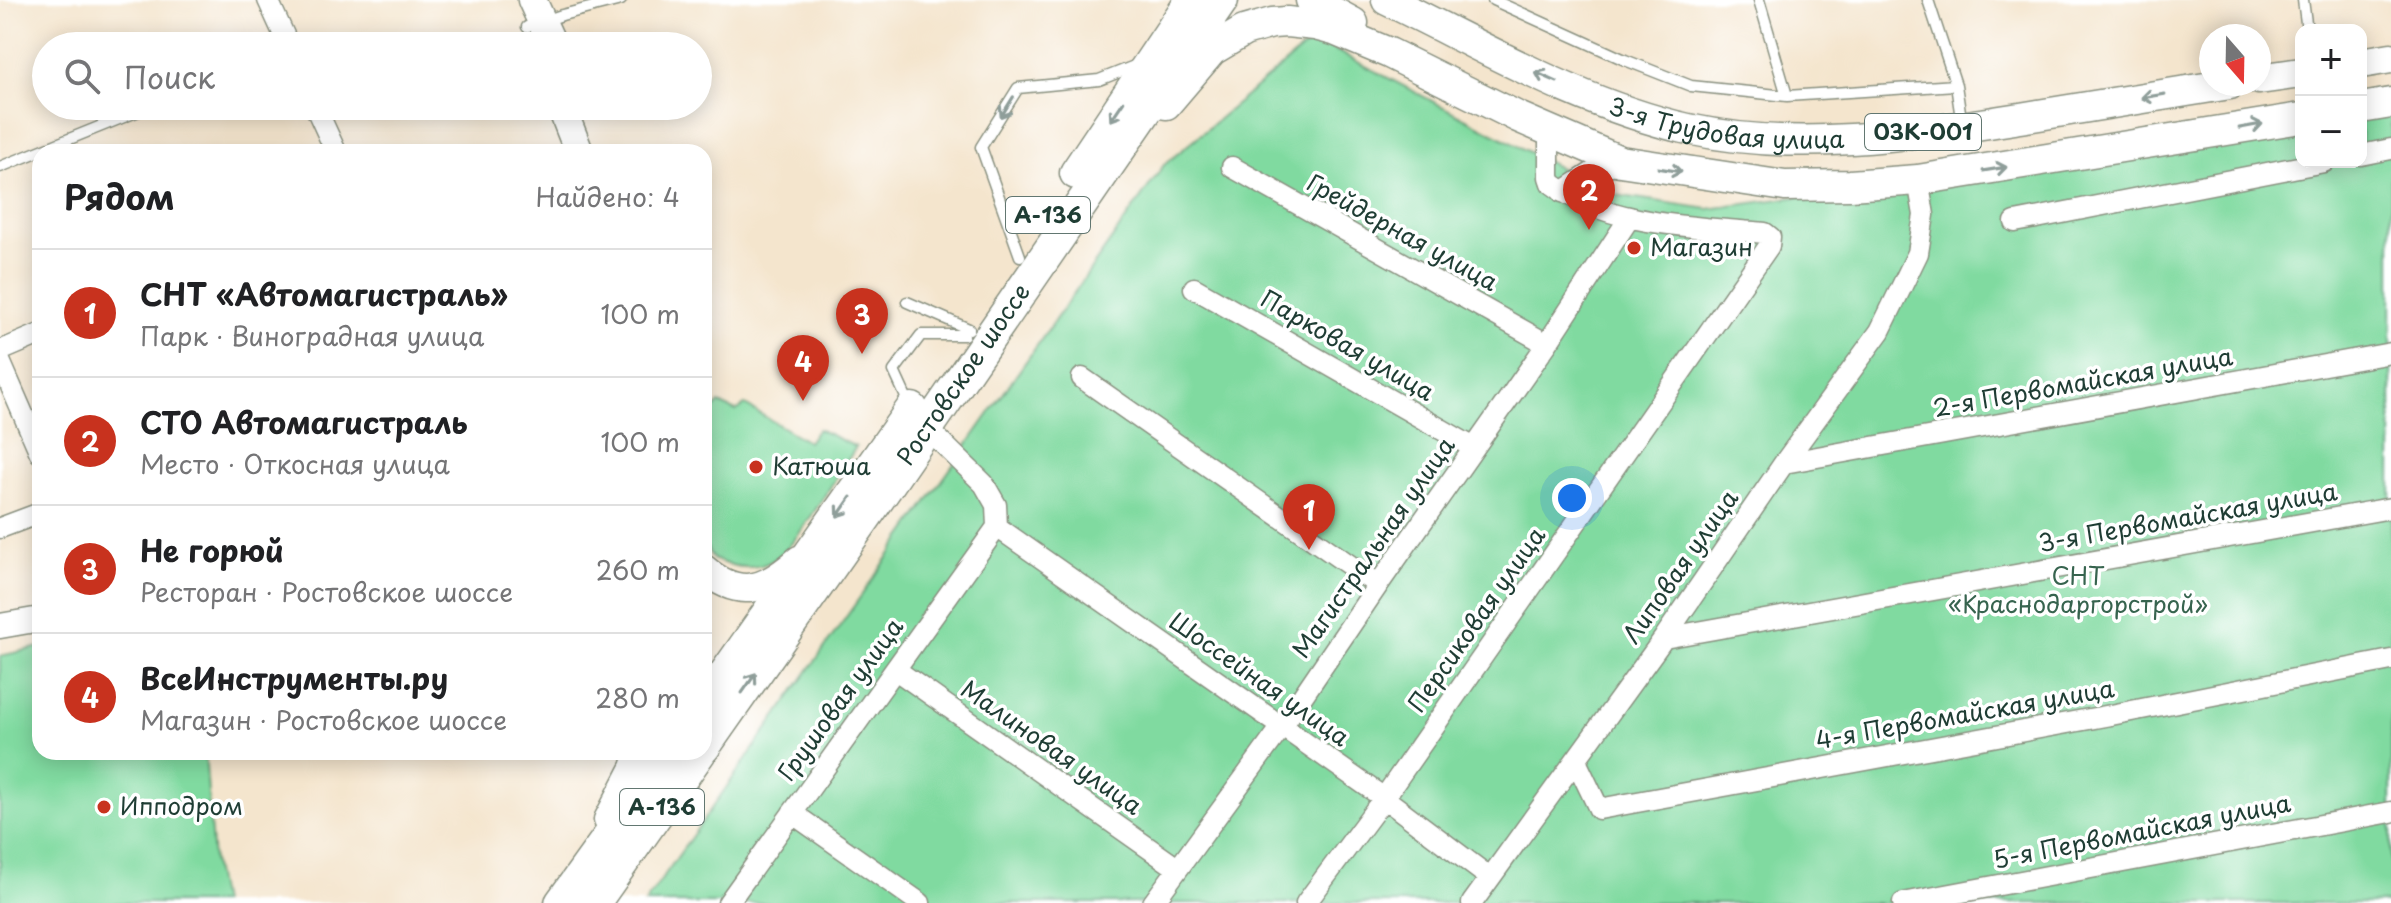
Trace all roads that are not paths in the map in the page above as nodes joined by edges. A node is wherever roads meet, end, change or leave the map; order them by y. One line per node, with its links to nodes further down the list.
1 (268, 0): 16 (street)
2 (515, 0): 15 (main road)
3 (621, 0): 15 (lane)
4 (1192, 0): 18 (highway, Ростовское шоссе / А-136)
5 (1222, 0): 51 (highway, Ростовское шоссе / А-136)
6 (1311, 0): 28 (main road, 03К-001)
7 (1387, 0): 14 (main road, 3-я Трудовая улица / 03К-001)
8 (1404, 0): 14 (main road, 03К-001)
9 (1493, 0): 25 (lane)
10 (1759, 0): 25 (lane)
11 (1928, 0): 23 (lane)
12 (2303, 0): 13 (lane)
13 (2306, 24)
14 (1439, 25): 34 (main road, 3-я Трудовая улица / 03К-001, one-way to 14)
15 (538, 28)
16 (283, 32)
17 (1212, 50): 28 (main road, 03К-001); 51 (main road, А-136)
18 (1153, 58): 51 (highway, Ростовское шоссе / А-136, one-way to 51); 51 (lane, one-way to 51)
19 (2391, 58): 20 (main road)
20 (2367, 62)
21 (2295, 74): 22 (main road)
22 (2271, 77)
23 (1956, 85): 25 (lane); 34 (lane)
24 (2199, 89): 34 (main road, 3-я Трудовая улица / 03К-001, one-way to 34)
25 (1787, 96)
26 (2391, 103): 27 (main road)
27 (2367, 107)
28 (1518, 117): 35 (main road, 03К-001)
29 (2295, 119): 47 (main road, 03К-001, one-way to 29)
30 (116, 120): 36 (lane)
31 (321, 120): 37 (street)
32 (566, 120): 38 (main road)
33 (584, 120): 39 (main road)
34 (1962, 127)
35 (1549, 131): 43 (main road, 03К-001); 48 (street)
36 (57, 144)
37 (332, 144)
38 (576, 144)
39 (594, 144)
40 (2391, 149): 42 (street)
41 (32, 154): 44 (lane)
42 (2367, 154)
43 (1620, 161): 47 (main road, 03К-001, one-way to 47); 48 (street)
44 (0, 167)
45 (1232, 167): 56 (street, Грейдерная улица)
46 (2295, 168): 50 (street)
47 (1918, 180): 64 (street, Липовая улица)
48 (1562, 192): 49 (street)
49 (1630, 217): 56 (street, Магистральная улица); 84 (street, Персиковая улица)
50 (2015, 222)
51 (1033, 256): 54 (highway, Ростовское шоссе / А-136); 61 (highway, Ростовское шоссе / А-136)
52 (1194, 288): 63 (street, Парковая улица)
53 (907, 302): 54 (lane)
54 (966, 332): 61 (highway, Ростовское шоссе / А-136)
55 (32, 337): 57 (street)
56 (1547, 344): 63 (street, Магистральная улица)
57 (0, 351)
58 (2391, 353): 64 (street, 2-я Первомайская улица)
59 (0, 361): 62 (street)
60 (1082, 378): 71 (street)
61 (919, 418): 67 (street); 69 (highway, Ростовское шоссе / А-136, one-way to 69); 79 (highway, Ростовское шоссе / А-136, one-way to 61)
62 (32, 435)
63 (1474, 448): 71 (street, Магистральная улица)
64 (1784, 463): 74 (street, Липовая улица)
65 (2391, 508): 74 (street, 3-я Первомайская улица)
66 (32, 516): 68 (street)
67 (997, 527): 76 (street, Грушовая улица); 78 (street, Шоссейная улица)
68 (0, 528)
69 (820, 541): 70 (main road, А-136); 77 (highway, Ростовское шоссе / А-136)
70 (712, 576)
71 (1378, 585): 78 (street, Магистральная улица)
72 (32, 620): 73 (street)
73 (0, 626)
74 (1664, 638): 83 (street, Липовая улица)
75 (2391, 660): 83 (street, 4-я Первомайская улица)
76 (896, 670): 86 (street, Грушовая улица); 88 (street, Малиновая улица)
77 (712, 693)
78 (1281, 728): 84 (street, Шоссейная улица); 88 (street, Магистральная улица)
79 (712, 735)
80 (654, 760): 90 (highway, А-136)
81 (655, 760): 87 (main road, А-136)
82 (694, 760): 87 (highway, А-136)
83 (1576, 761): 89 (street, Липовая улица)
84 (1384, 798): 89 (street, Шоссейная улица); 94 (street, Персиковая улица)
85 (2391, 812): 96 (street, 5-я Первомайская улица)
86 (792, 813): 91 (street, Грушовая улица); 92 (street)
87 (623, 862): 90 (highway, А-136)
88 (1177, 868): 93 (street, Магистральная улица)
89 (1489, 877): 95 (street, Липовая улица)
90 (575, 900)
91 (728, 903)
92 (920, 903)
93 (1153, 903)
94 (1306, 903)
95 (1472, 903)
96 (1903, 903)

